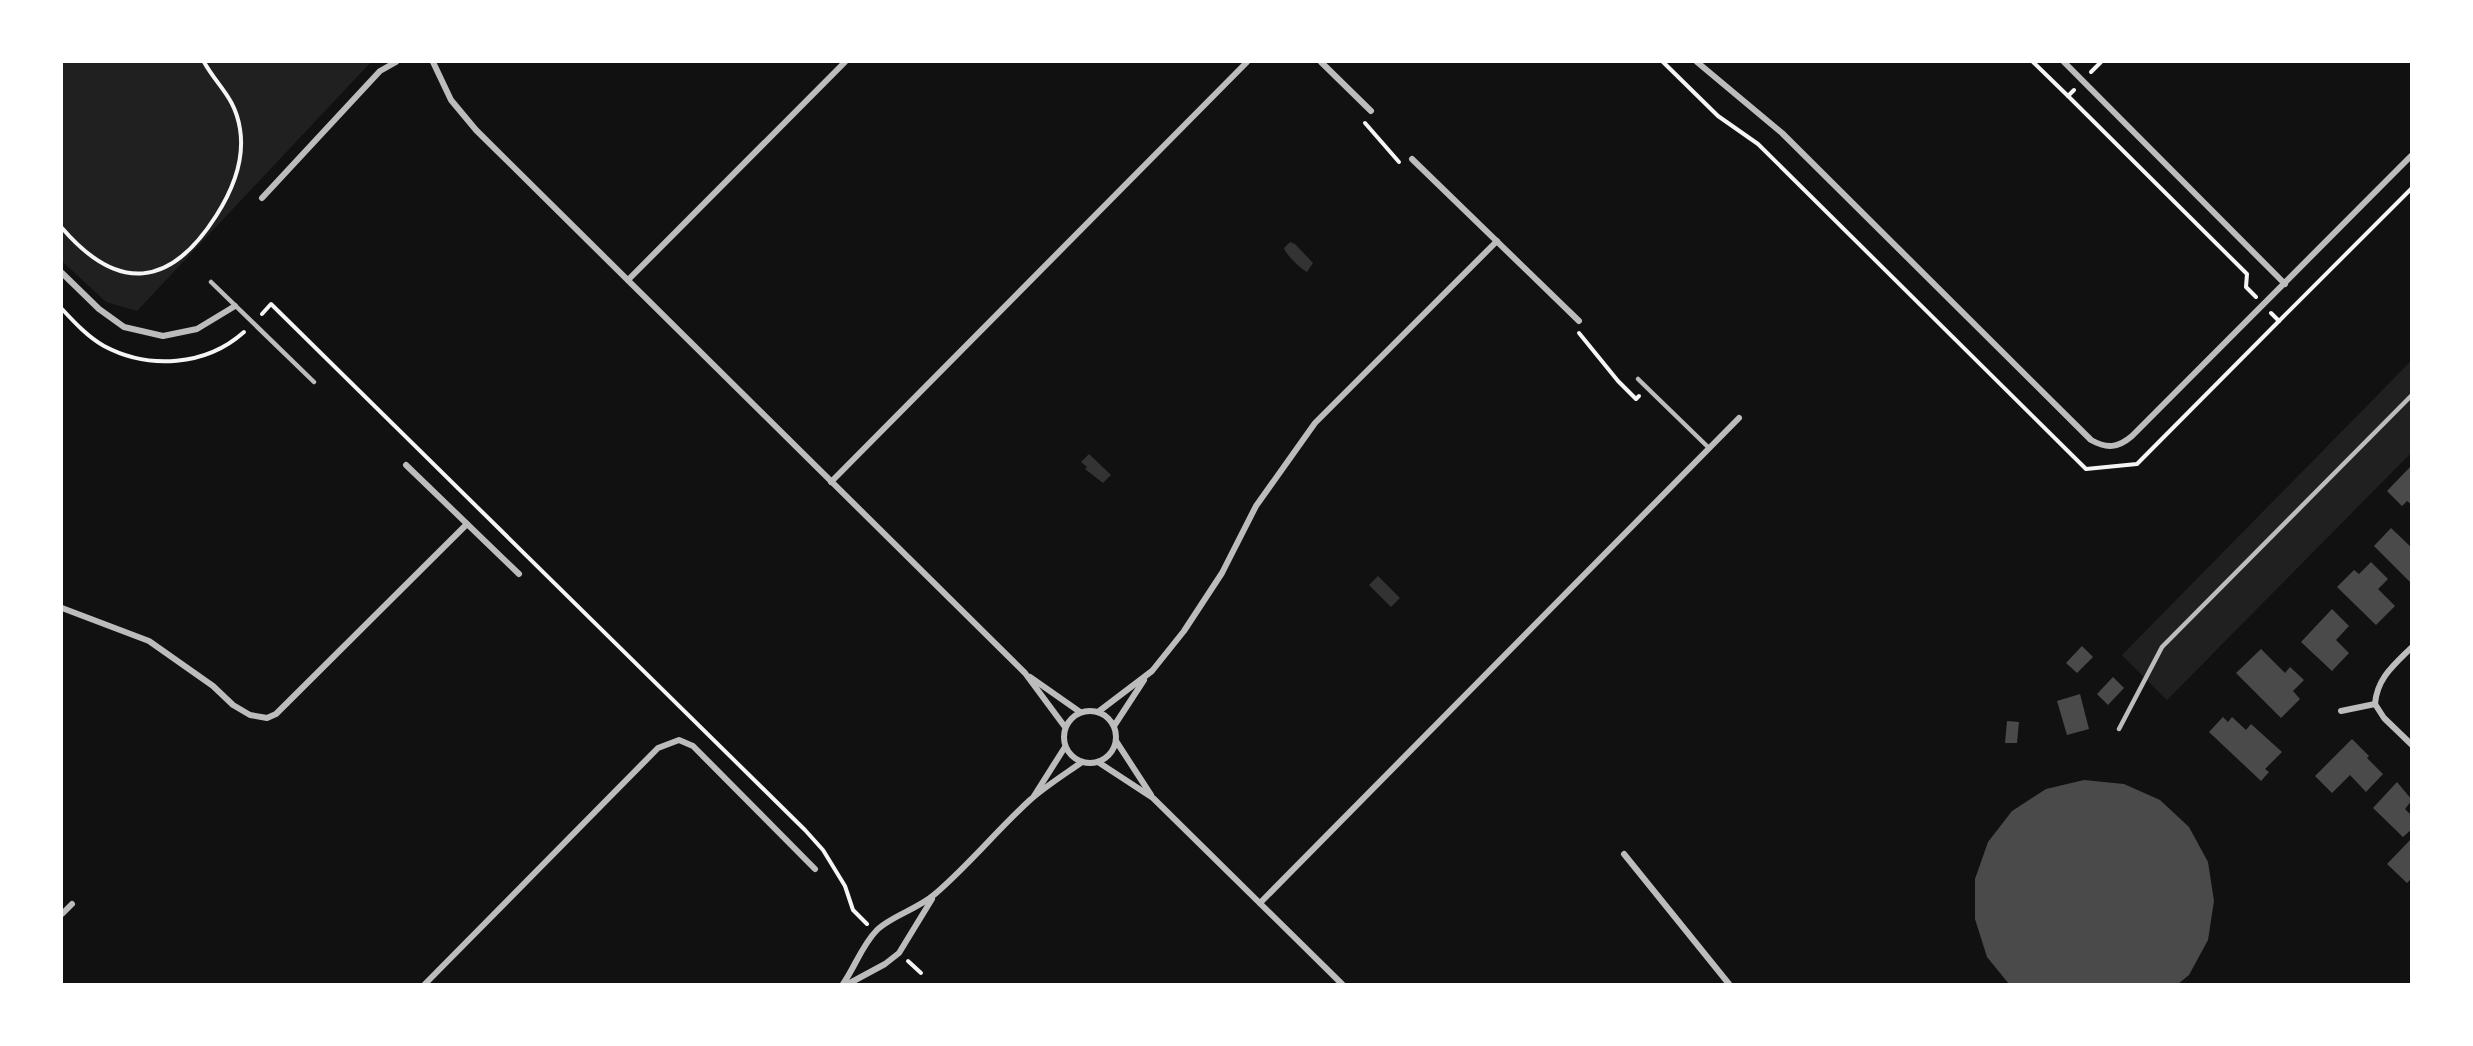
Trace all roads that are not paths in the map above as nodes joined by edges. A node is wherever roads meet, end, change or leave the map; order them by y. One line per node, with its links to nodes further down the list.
1 (396, 62): 11 (street)
2 (433, 62): 14 (street)
3 (844, 62): 14 (street)
4 (1247, 62): 25 (street)
5 (1321, 62): 8 (street)
6 (1697, 62): 16 (street)
7 (2065, 62): 16 (street)
8 (1371, 111)
9 (2412, 155): 16 (street)
10 (1412, 159): 12 (street)
11 (262, 198)
12 (1497, 241): 18 (street); 31 (street)
13 (62, 273): 17 (street)
14 (628, 280): 25 (street)
15 (212, 282): 17 (lane)
16 (2285, 284)
17 (235, 306): 20 (lane)
18 (1579, 321)
19 (1638, 379): 23 (lane)
20 (314, 382)
21 (2412, 394): 38 (lane)
22 (1739, 418): 23 (street)
23 (1709, 448): 49 (street)
24 (406, 465): 26 (street)
25 (831, 482): 30 (street)
26 (467, 524): 27 (street); 28 (street)
27 (519, 574)
28 (62, 608)
29 (2412, 647): 32 (street)
30 (1025, 673): 34 (street); 37 (street)
31 (1148, 675): 35 (street); 36 (street)
32 (2375, 704): 33 (street); 40 (street)
33 (2341, 711)
34 (1080, 712): 35 (street); 37 (street)
35 (1098, 712): 36 (street)
36 (1114, 726): 39 (street)
37 (1065, 727): 41 (street)
38 (2119, 729)
39 (1116, 741): 43 (street); 44 (street)
40 (2412, 745)
41 (1065, 747): 42 (street); 45 (street)
42 (1082, 762): 43 (street); 45 (street)
43 (1098, 762): 44 (street)
44 (1153, 798): 49 (street)
45 (1032, 799): 48 (street)
46 (1624, 854): 56 (street)
47 (815, 869): 52 (street)
48 (934, 896): 53 (street); 54 (street)
49 (1260, 903): 55 (street)
50 (72, 904): 51 (street)
51 (62, 914)
52 (425, 984)
53 (843, 984)
54 (848, 984)
55 (1342, 984)
56 (1729, 984)

